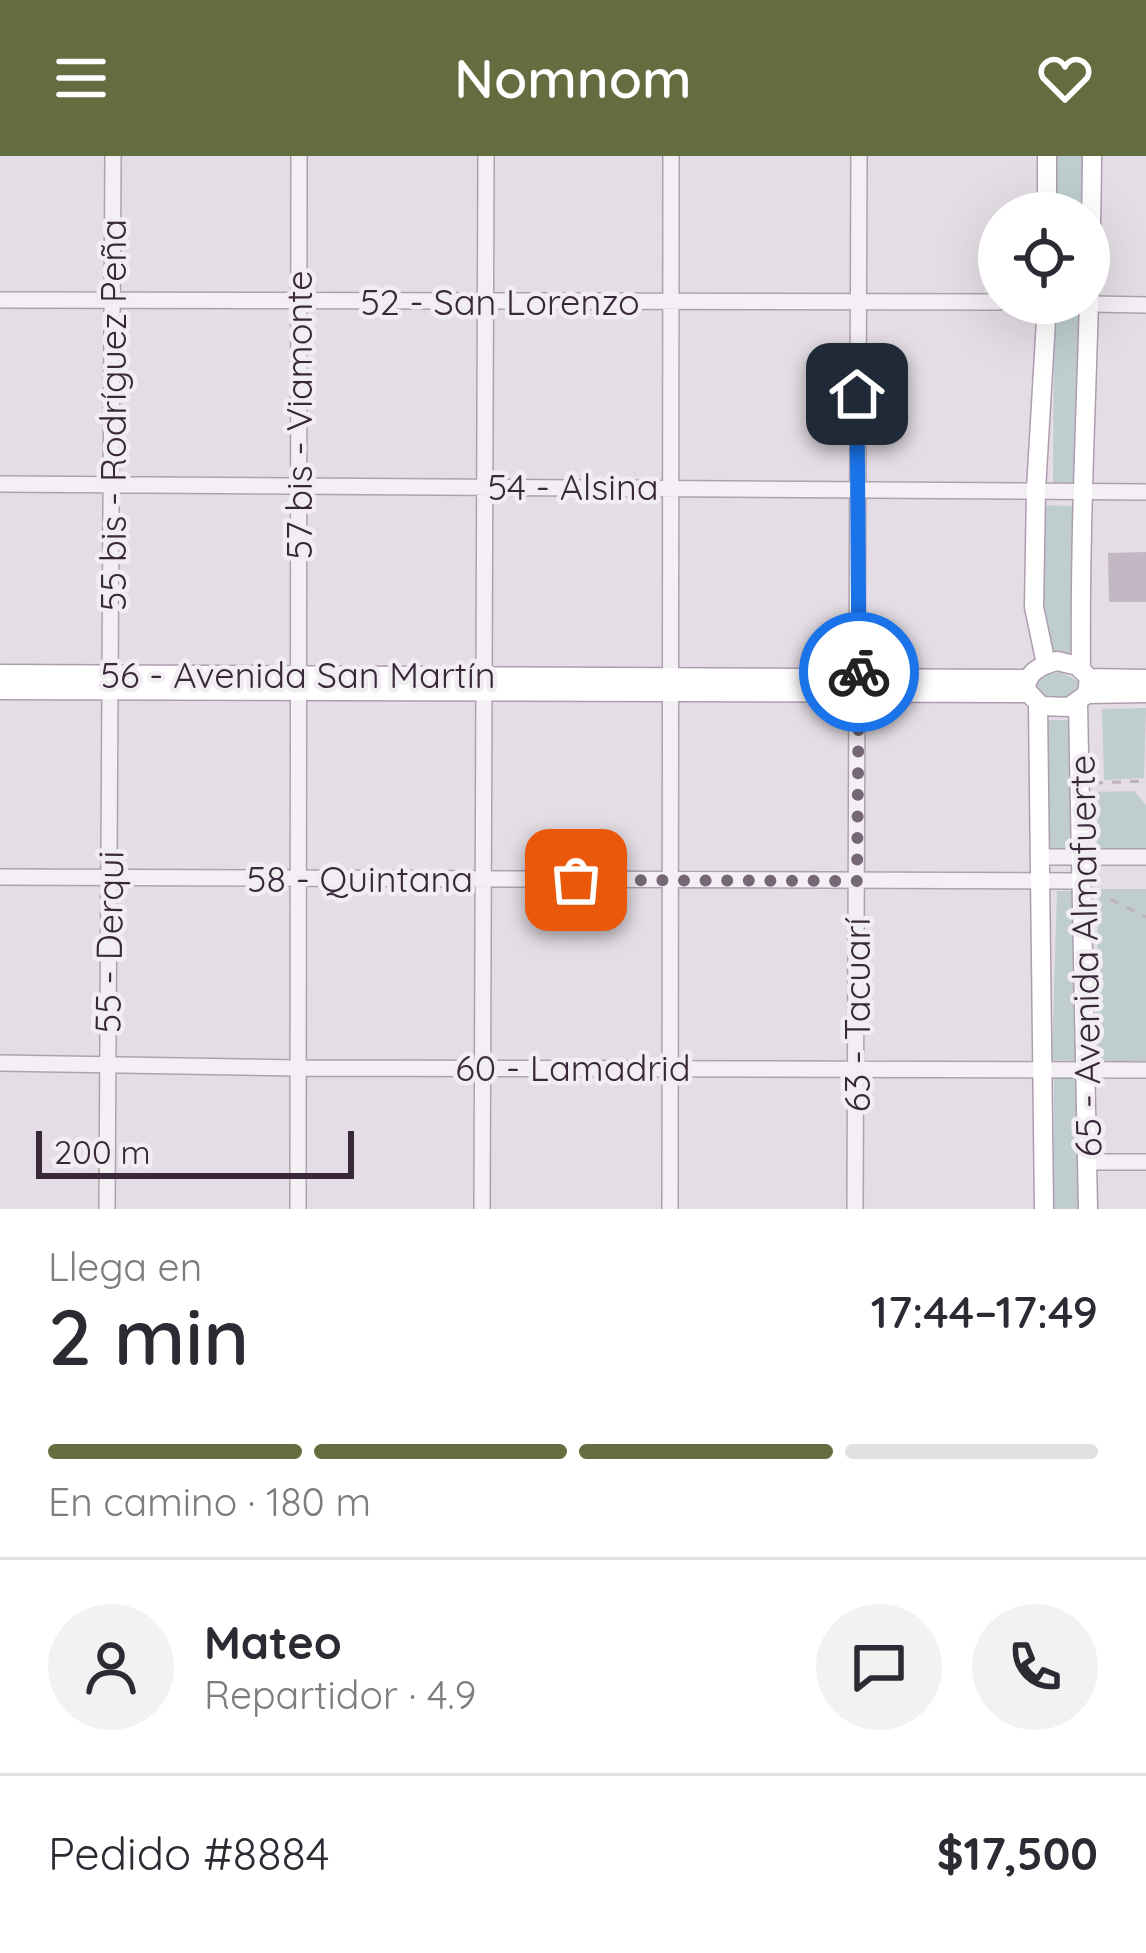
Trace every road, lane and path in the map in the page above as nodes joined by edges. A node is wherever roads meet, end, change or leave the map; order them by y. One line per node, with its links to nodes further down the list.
1 (113, 156): 11 (street, 55 bis - Rodríguez Peña)
2 (299, 156): 13 (street, 57 bis - Viamonte)
3 (486, 156): 14 (street)
4 (671, 156): 15 (street)
5 (859, 156): 12 (street, 63 - Tacuarí)
6 (1047, 156): 8 (main road)
7 (1092, 156): 9 (main road, 65 - Avenida Almafuerte)
8 (1047, 192)
9 (1092, 192)
10 (0, 300): 11 (street, 52 - San Lorenzo)
11 (114, 300): 13 (street, 52 - San Lorenzo); 22 (street, 55 bis - Rodríguez Peña)
12 (859, 300): 15 (street, 52 - San Lorenzo); 16 (street, 52 - San Lorenzo); 26 (street, 63 - Tacuarí)
13 (300, 302): 14 (street, 52 - San Lorenzo); 24 (street, 57 bis - Viamonte)
14 (487, 302): 15 (street, 52 - San Lorenzo); 23 (street)
15 (672, 302): 25 (street)
16 (978, 302)
17 (1110, 304): 18 (street)
18 (1146, 305)
19 (1042, 324): 27 (main road)
20 (1090, 324): 28 (main road, 65 - Avenida Almafuerte)
21 (0, 484): 22 (street, 54 - Alsina)
22 (112, 486): 24 (street, 54 - Alsina); 34 (street, 55 bis - Rodríguez Peña)
23 (484, 486): 24 (street, 54 - Alsina); 25 (street, 54 - Alsina); 35 (street)
24 (299, 487): 33 (street, 57 bis - Viamonte)
25 (671, 487): 26 (street, 54 - Alsina); 36 (street)
26 (856, 487): 27 (street, 54 - Alsina); 37 (street, 63 - Tacuarí)
27 (1036, 490): 28 (street, 54 - Alsina); 30 (main road)
28 (1083, 492): 29 (street, 54 - Alsina); 38 (main road, 65 - Avenida Almafuerte)
29 (1146, 492)
30 (1046, 664): 38 (main road); 40 (main road)
31 (0, 674): 34 (main road, 56 - Avenida San Martín)
32 (1146, 679): 38 (main road)
33 (299, 682): 34 (main road, 56 - Avenida San Martín); 35 (main road, 56 - Avenida San Martín); 49 (street, 57 bis - Viamonte)
34 (112, 683): 39 (main road, 56 - Avenida San Martín); 48 (street, 55 - Derqui)
35 (484, 683): 36 (main road, 56 - Avenida San Martín); 50 (street)
36 (670, 685): 37 (main road, 56 - Avenida San Martín); 51 (street)
37 (859, 685): 40 (main road, 56 - Avenida San Martín); 52 (street, 63 - Tacuarí)
38 (1084, 686): 40 (main road, 56 - Avenida San Martín); 41 (main road); 43 (main road, 65 - Avenida Almafuerte)
39 (0, 690)
40 (1031, 692): 44 (main road, 65 - Avenida Almafuerte)
41 (1146, 693)
42 (1146, 781): 43 (path)
43 (1082, 783): 46 (main road, 65 - Avenida Almafuerte)
44 (1040, 857): 46 (street); 53 (main road, 65 - Avenida Almafuerte)
45 (1146, 857): 46 (street)
46 (1079, 858): 54 (main road, 65 - Avenida Almafuerte)
47 (0, 877): 48 (street, 58 - Quintana)
48 (110, 877): 49 (street, 58 - Quintana); 57 (street, 55 - Derqui)
49 (298, 879): 50 (street, 58 - Quintana); 58 (street, 57 bis - Viamonte)
50 (482, 879): 51 (street, 58 - Quintana); 59 (street)
51 (670, 881): 52 (street, 58 - Quintana); 60 (street)
52 (857, 881): 53 (street, 58 - Quintana); 61 (street, 63 - Tacuarí)
53 (1040, 883): 54 (street, 58 - Quintana); 64 (main road, 65 - Avenida Almafuerte)
54 (1080, 884): 55 (path); 62 (main road, 65 - Avenida Almafuerte)
55 (1146, 917)
56 (0, 1063): 57 (street, 60 - Lamadrid)
57 (108, 1064): 58 (street, 60 - Lamadrid); 67 (street, 55 - Derqui)
58 (297, 1068): 59 (street, 60 - Lamadrid); 68 (street, 57 bis - Viamonte)
59 (485, 1068): 60 (street, 60 - Lamadrid); 69 (street)
60 (670, 1068): 61 (street, 60 - Lamadrid); 70 (street)
61 (858, 1068): 64 (street, 60 - Lamadrid); 71 (street, 63 - Tacuarí)
62 (1086, 1070): 63 (street, 60 - Lamadrid); 64 (street, 60 - Lamadrid); 65 (main road, 65 - Avenida Almafuerte)
63 (1146, 1070)
64 (1045, 1071): 72 (main road, 65 - Avenida Almafuerte)
65 (1089, 1162): 66 (street); 73 (main road, 65 - Avenida Almafuerte)
66 (1146, 1162)
67 (107, 1209)
68 (298, 1209)
69 (482, 1209)
70 (670, 1209)
71 (855, 1209)
72 (1044, 1209)
73 (1088, 1209)

